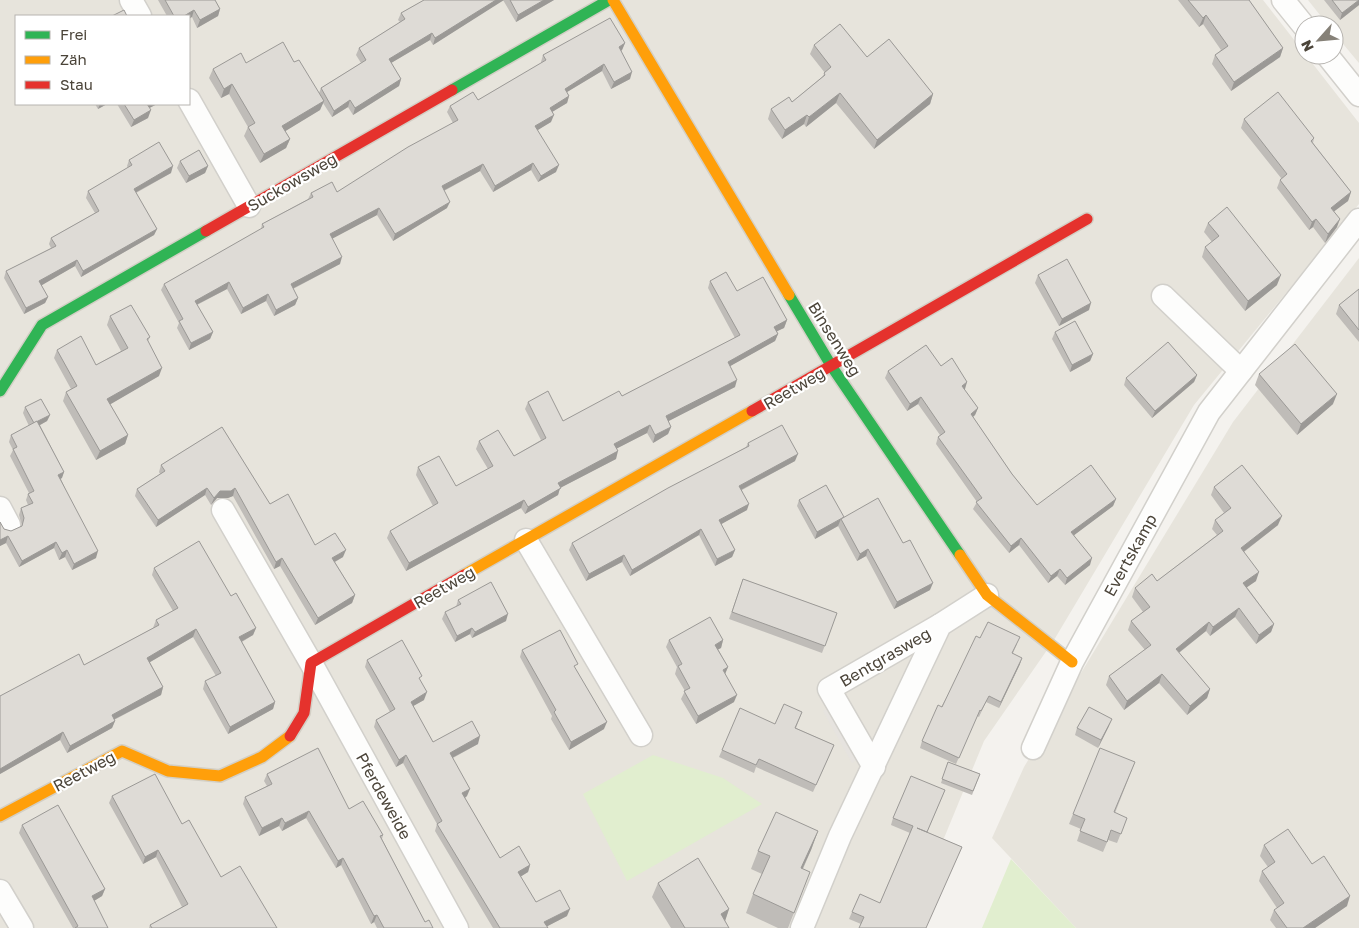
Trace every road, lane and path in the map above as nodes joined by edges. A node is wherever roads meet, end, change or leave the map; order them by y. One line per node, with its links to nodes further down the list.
1 (131, 0): 4 (street)
2 (611, 0): 9 (street, Suckowsweg); 13 (street, Binsenweg)
3 (1283, 0): 5 (street)
4 (139, 15)
5 (1295, 15)
6 (1335, 65): 7 (street)
7 (1359, 95)
8 (190, 102): 9 (street)
9 (249, 206): 15 (street, Suckowsweg)
10 (1087, 219): 13 (street, Reetweg)
11 (1359, 220): 14 (street, Evertskamp)
12 (1163, 296): 14 (street)
13 (832, 367): 17 (street, Reetweg); 18 (street, Binsenweg)
14 (1241, 371): 20 (street, Evertskamp)
15 (0, 391)
16 (223, 510): 21 (street)
17 (526, 540): 21 (street, Reetweg); 22 (street)
18 (986, 595): 19 (street, Bentgrasweg); 20 (street, Binsenweg)
19 (940, 625): 24 (street, Bentgrasweg); 24 (street, Bentgrasweg)
20 (1072, 662): 23 (street, Evertskamp)
21 (311, 663): 25 (street, Reetweg); 28 (street, Pferdeweide)
22 (641, 735)
23 (1033, 748)
24 (874, 767): 29 (street, Bentgrasweg)
25 (0, 816)
26 (0, 891): 27 (street)
27 (22, 928)
28 (456, 928)
29 (802, 928)

